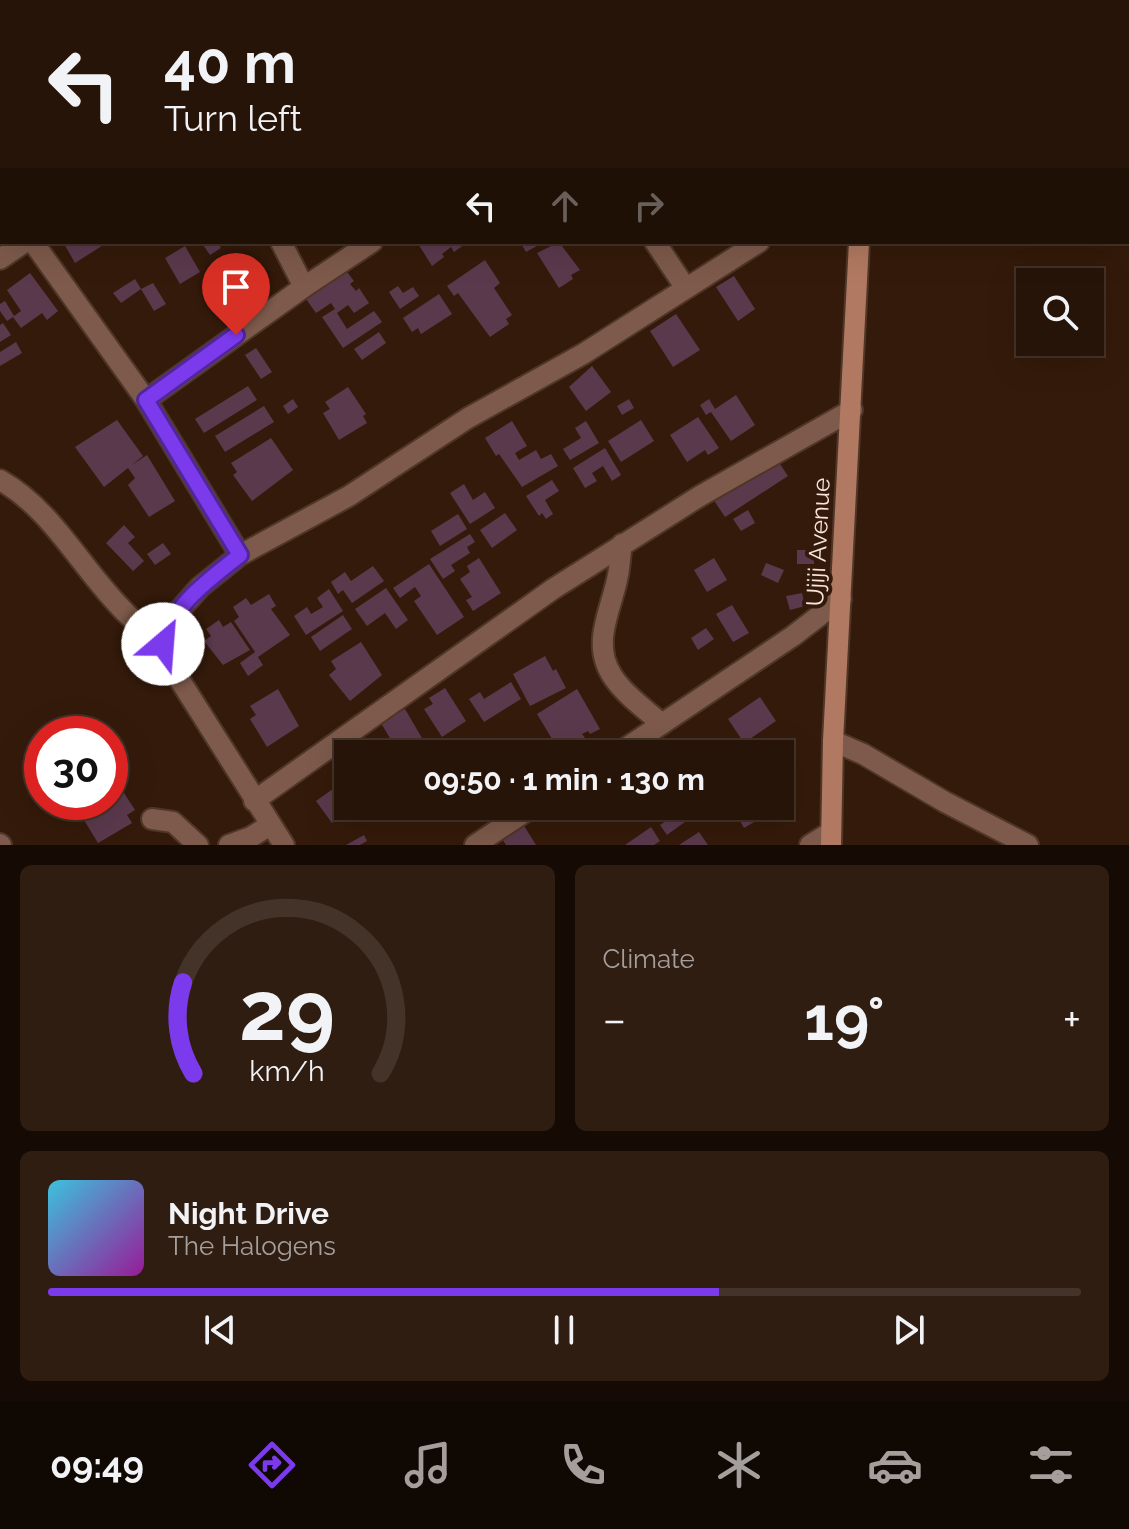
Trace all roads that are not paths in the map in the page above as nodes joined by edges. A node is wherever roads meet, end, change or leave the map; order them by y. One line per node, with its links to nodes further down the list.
1 (22, 244): 8 (street)
2 (34, 244): 11 (street)
3 (282, 244): 9 (street)
4 (369, 244): 9 (street)
5 (656, 244): 10 (street)
6 (756, 244): 10 (street)
7 (859, 244): 12 (main road, Ujiji Avenue)
8 (0, 259)
9 (304, 287): 11 (street)
10 (685, 287): 15 (street)
11 (146, 400): 15 (street)
12 (852, 410): 14 (street); 16 (main road, Ujiji Avenue)
13 (6, 490): 17 (street)
14 (622, 544): 18 (street); 21 (street)
15 (240, 555): 17 (street)
16 (841, 599): 18 (street); 20 (main road, Ujiji Avenue)
17 (163, 644): 21 (street)
18 (662, 724): 19 (street)
19 (638, 740)
20 (833, 741): 25 (main road, Ujiji Avenue); 31 (street)
21 (254, 801): 24 (street)
22 (152, 819): 26 (street)
23 (513, 820): 29 (street)
24 (270, 825): 27 (street); 28 (street)
25 (831, 839): 30 (street)
26 (198, 845)
27 (229, 845)
28 (284, 845)
29 (475, 845)
30 (810, 845)
31 (1028, 845)

